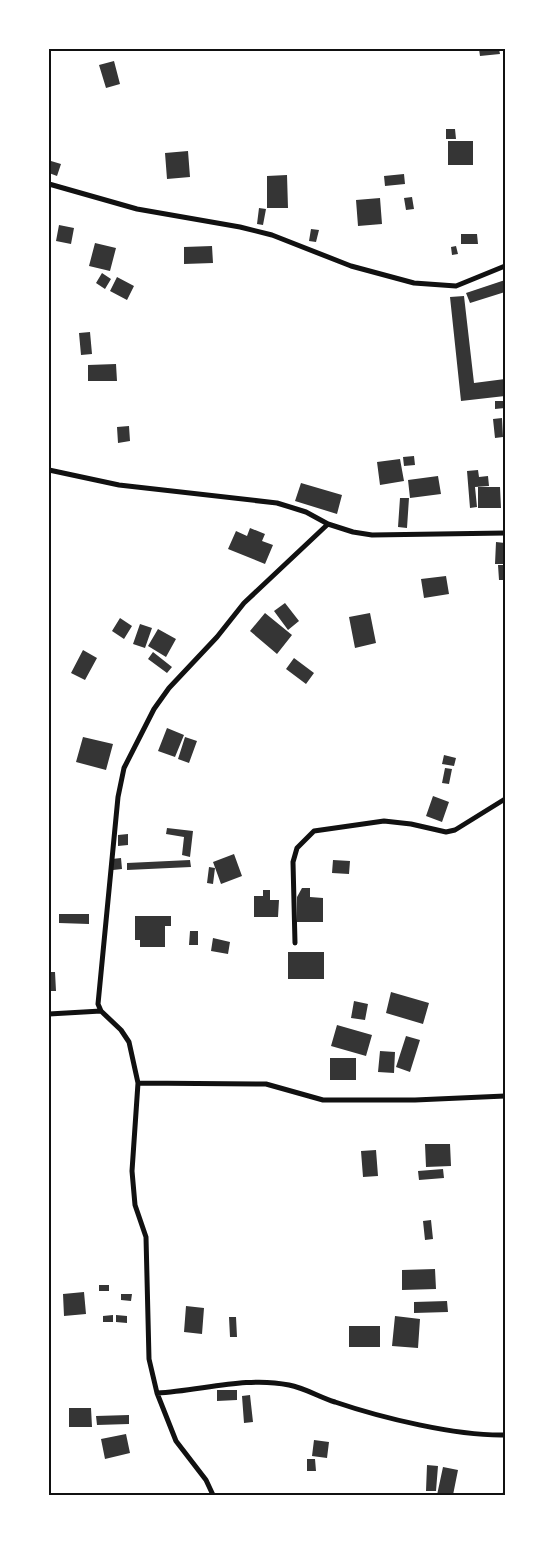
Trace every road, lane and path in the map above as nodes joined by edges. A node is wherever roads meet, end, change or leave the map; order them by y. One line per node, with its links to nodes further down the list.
1 (49, 184): 2 (street)
2 (505, 266)
3 (49, 470): 4 (street)
4 (328, 524): 5 (street); 8 (street)
5 (505, 534)
6 (505, 799): 7 (street)
7 (295, 943)
8 (101, 1011): 9 (street); 10 (street)
9 (49, 1014)
10 (138, 1083): 11 (street); 12 (street)
11 (505, 1096)
12 (157, 1393): 13 (street); 14 (street)
13 (505, 1435)
14 (213, 1495)

